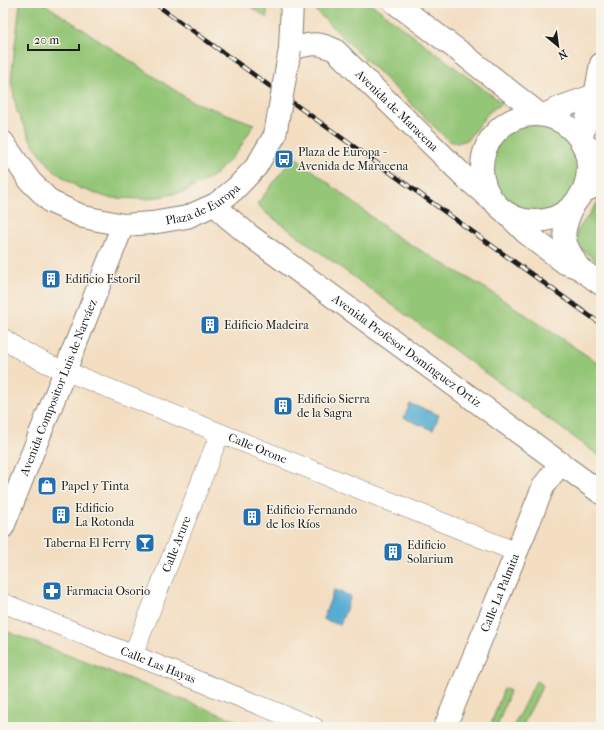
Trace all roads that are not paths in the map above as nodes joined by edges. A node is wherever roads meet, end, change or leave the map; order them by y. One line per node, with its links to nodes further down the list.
1 (292, 3): 3 (main road, Plaza de Europa)
2 (395, 3): 6 (main road)
3 (290, 49): 10 (main road, Plaza de Europa, bridge); 11 (main road, Avenida de Maracena)
4 (601, 64): 5 (main road)
5 (596, 95): 6 (main road); 8 (main road)
6 (541, 114): 8 (main road); 11 (main road)
7 (3, 142): 12 (main road, Plaza de Europa)
8 (588, 146): 9 (main road)
9 (586, 193): 11 (main road); 13 (main road, Avenida de Maracena)
10 (216, 204): 12 (main road, Plaza de Europa); 18 (main road, Avenida Profesor Domínguez Ortiz)
11 (500, 208): 13 (main road, Avenida de Maracena)
12 (123, 225): 16 (main road, Avenida Compositor Luis de Narváez)
13 (579, 268): 14 (main road, Avenida de Maracena)
14 (601, 284)
15 (3, 338): 16 (street, Calle Orone)
16 (65, 371): 17 (street, Calle Orone); 20 (main road, Avenida Compositor Luis de Narváez)
17 (220, 433): 21 (street, Calle Orone); 23 (street, Calle Arure)
18 (561, 463): 19 (main road, Avenida Profesor Domínguez Ortiz); 21 (main road, Calle La Palmita)
19 (601, 493)
20 (3, 527)
21 (516, 552): 25 (main road, Calle La Palmita)
22 (3, 603): 23 (street, Calle Las Hayas)
23 (133, 655): 24 (street, Calle Las Hayas)
24 (314, 727)
25 (445, 727)

